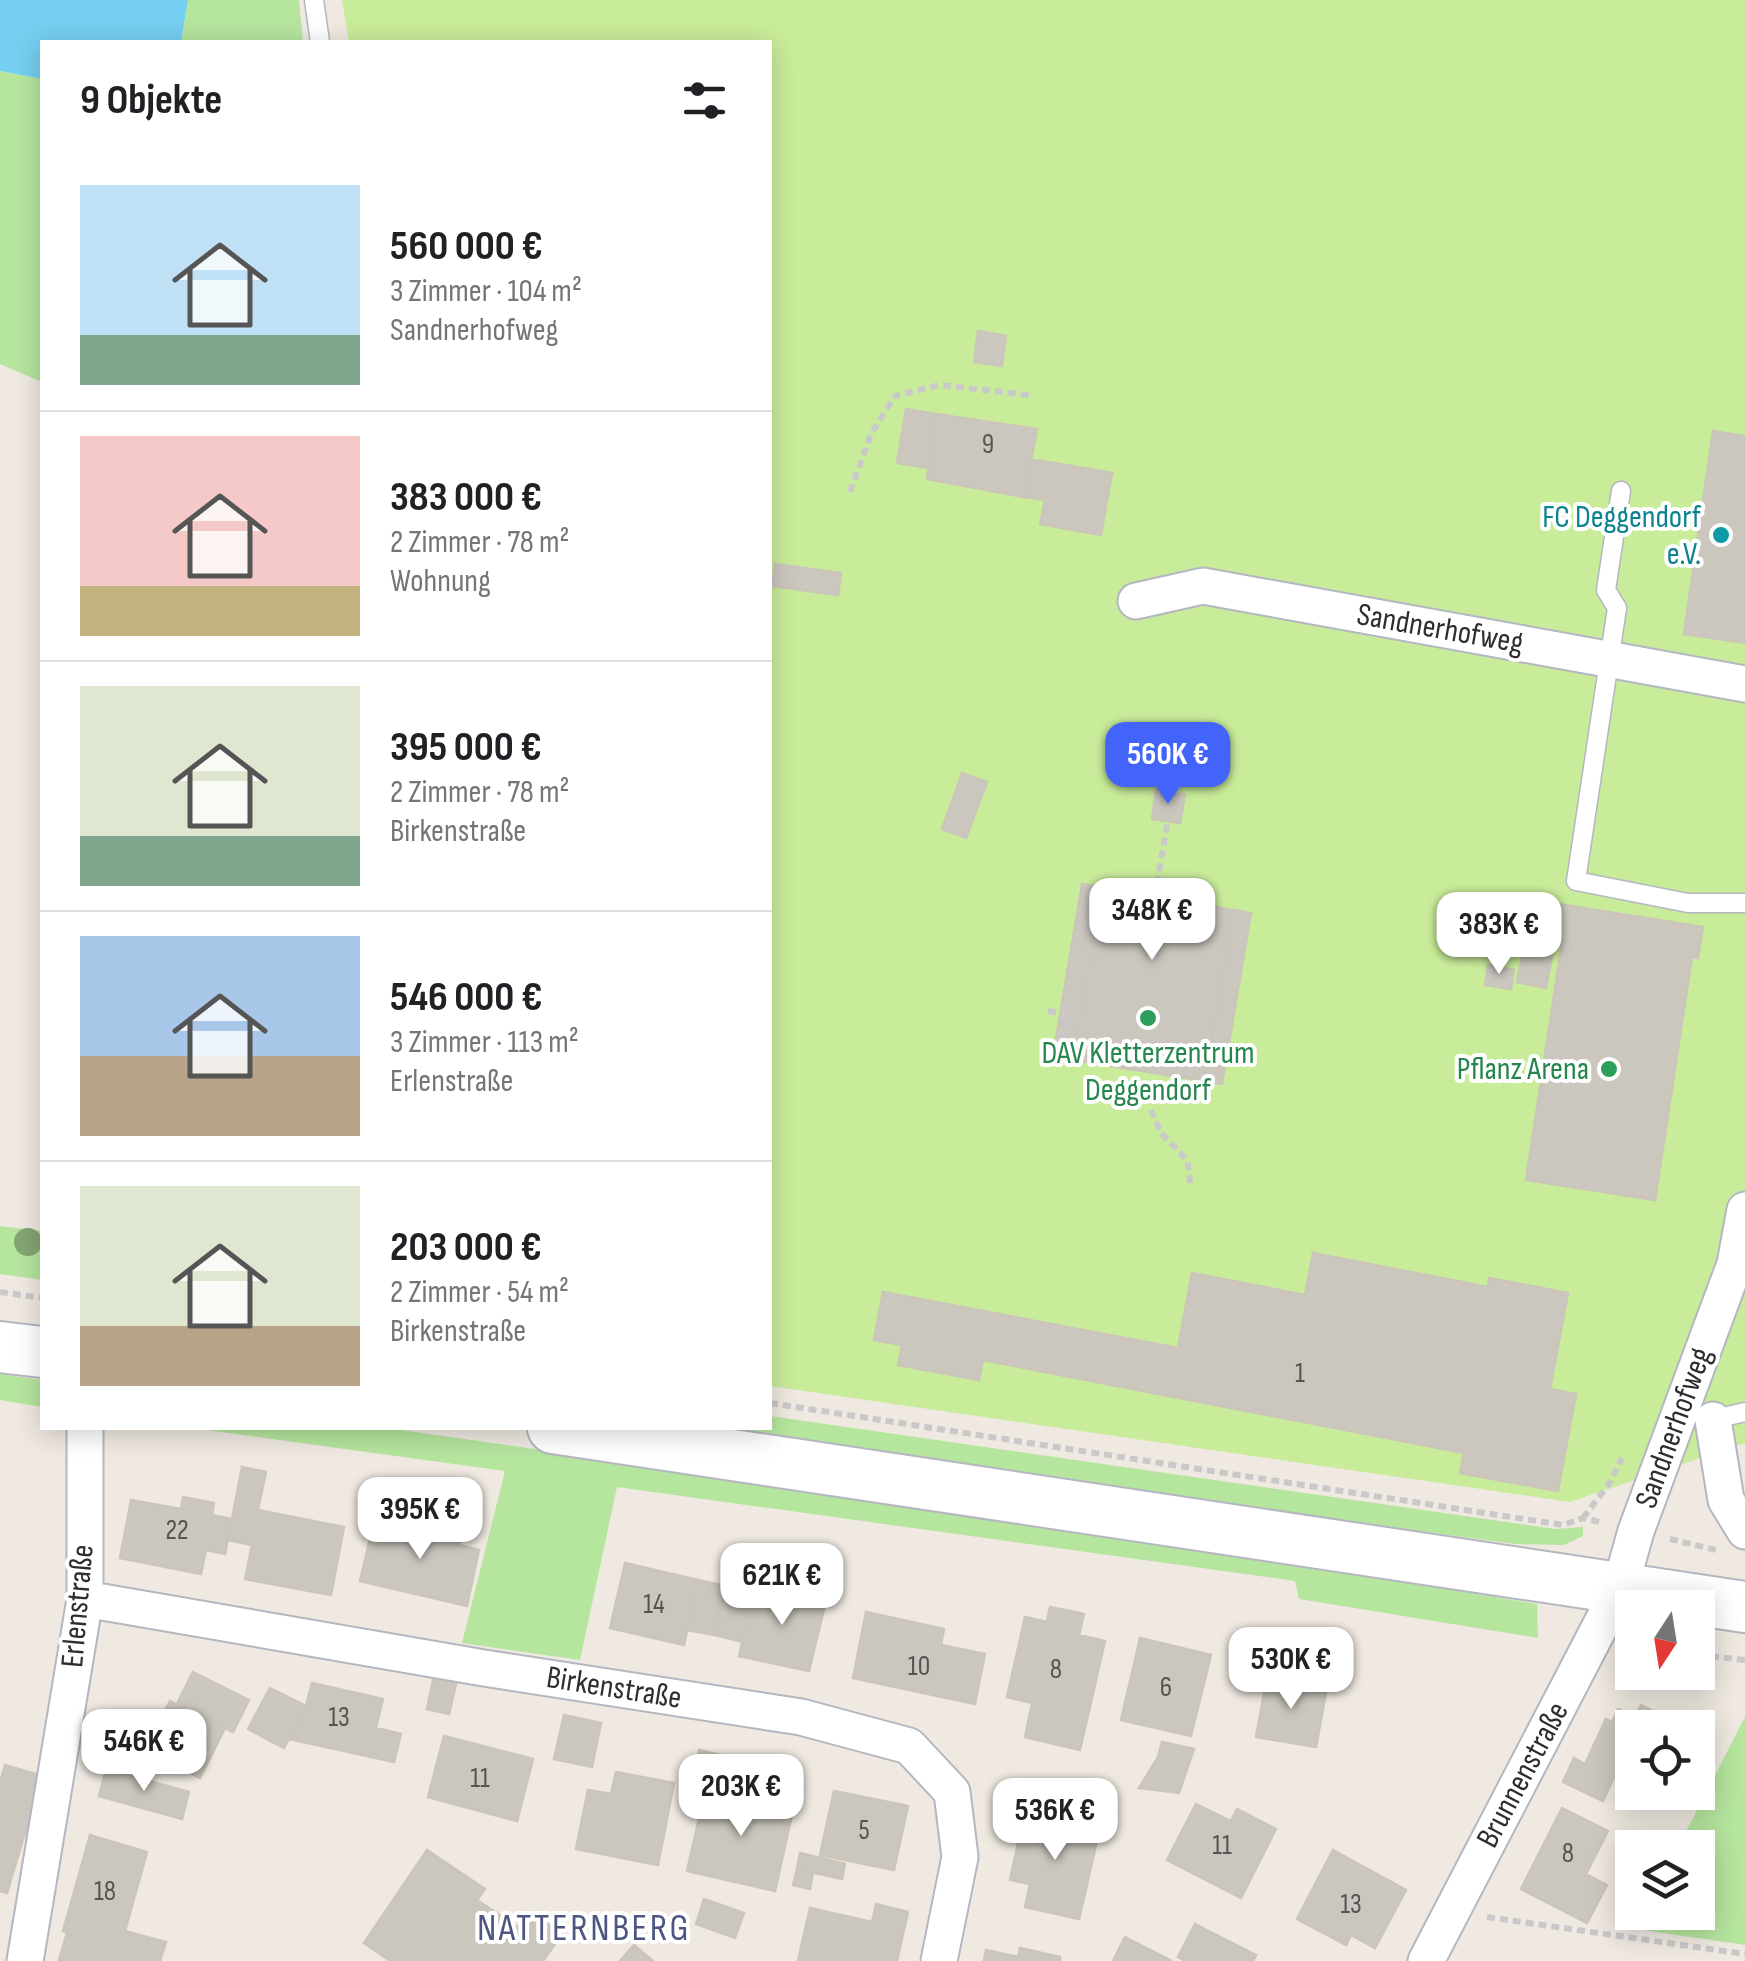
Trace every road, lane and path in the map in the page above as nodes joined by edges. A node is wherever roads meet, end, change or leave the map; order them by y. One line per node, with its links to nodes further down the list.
1 (314, 0): 2 (lane)
2 (320, 40)
3 (1028, 394): 5 (path)
4 (1621, 491): 7 (lane)
5 (850, 492)
6 (1136, 601): 7 (street, Sandnerhofweg)
7 (1609, 659): 8 (street, Sandnerhofweg); 11 (lane)
8 (1745, 684)
9 (1168, 824): 10 (path)
10 (1158, 884)
11 (1745, 903)
12 (1048, 1012): 13 (path)
13 (1071, 1040)
14 (1151, 1110): 15 (path)
15 (1191, 1186)
16 (1744, 1220): 23 (street, Sandnerhofweg)
17 (0, 1292): 18 (path)
18 (40, 1298)
19 (0, 1347): 20 (main road)
20 (40, 1352)
21 (772, 1403): 26 (path)
22 (1729, 1416): 23 (lane); 27 (street, Sandnerhofweg)
23 (1674, 1428): 28 (street, Sandnerhofweg)
24 (85, 1430): 29 (street, Erlenstraße)
25 (566, 1430): 28 (main road)
26 (1596, 1521)
27 (1745, 1530)
28 (1620, 1588): 30 (main road); 33 (street, Brunnenstraße)
29 (85, 1599): 35 (street, Erlenstraße); 36 (street, Birkenstraße)
30 (1745, 1607)
31 (1715, 1657): 32 (path)
32 (1745, 1660)
33 (1451, 1912): 34 (path); 37 (street, Brunnenstraße)
34 (1745, 1954)
35 (25, 1961)
36 (938, 1961)
37 (1426, 1961)

